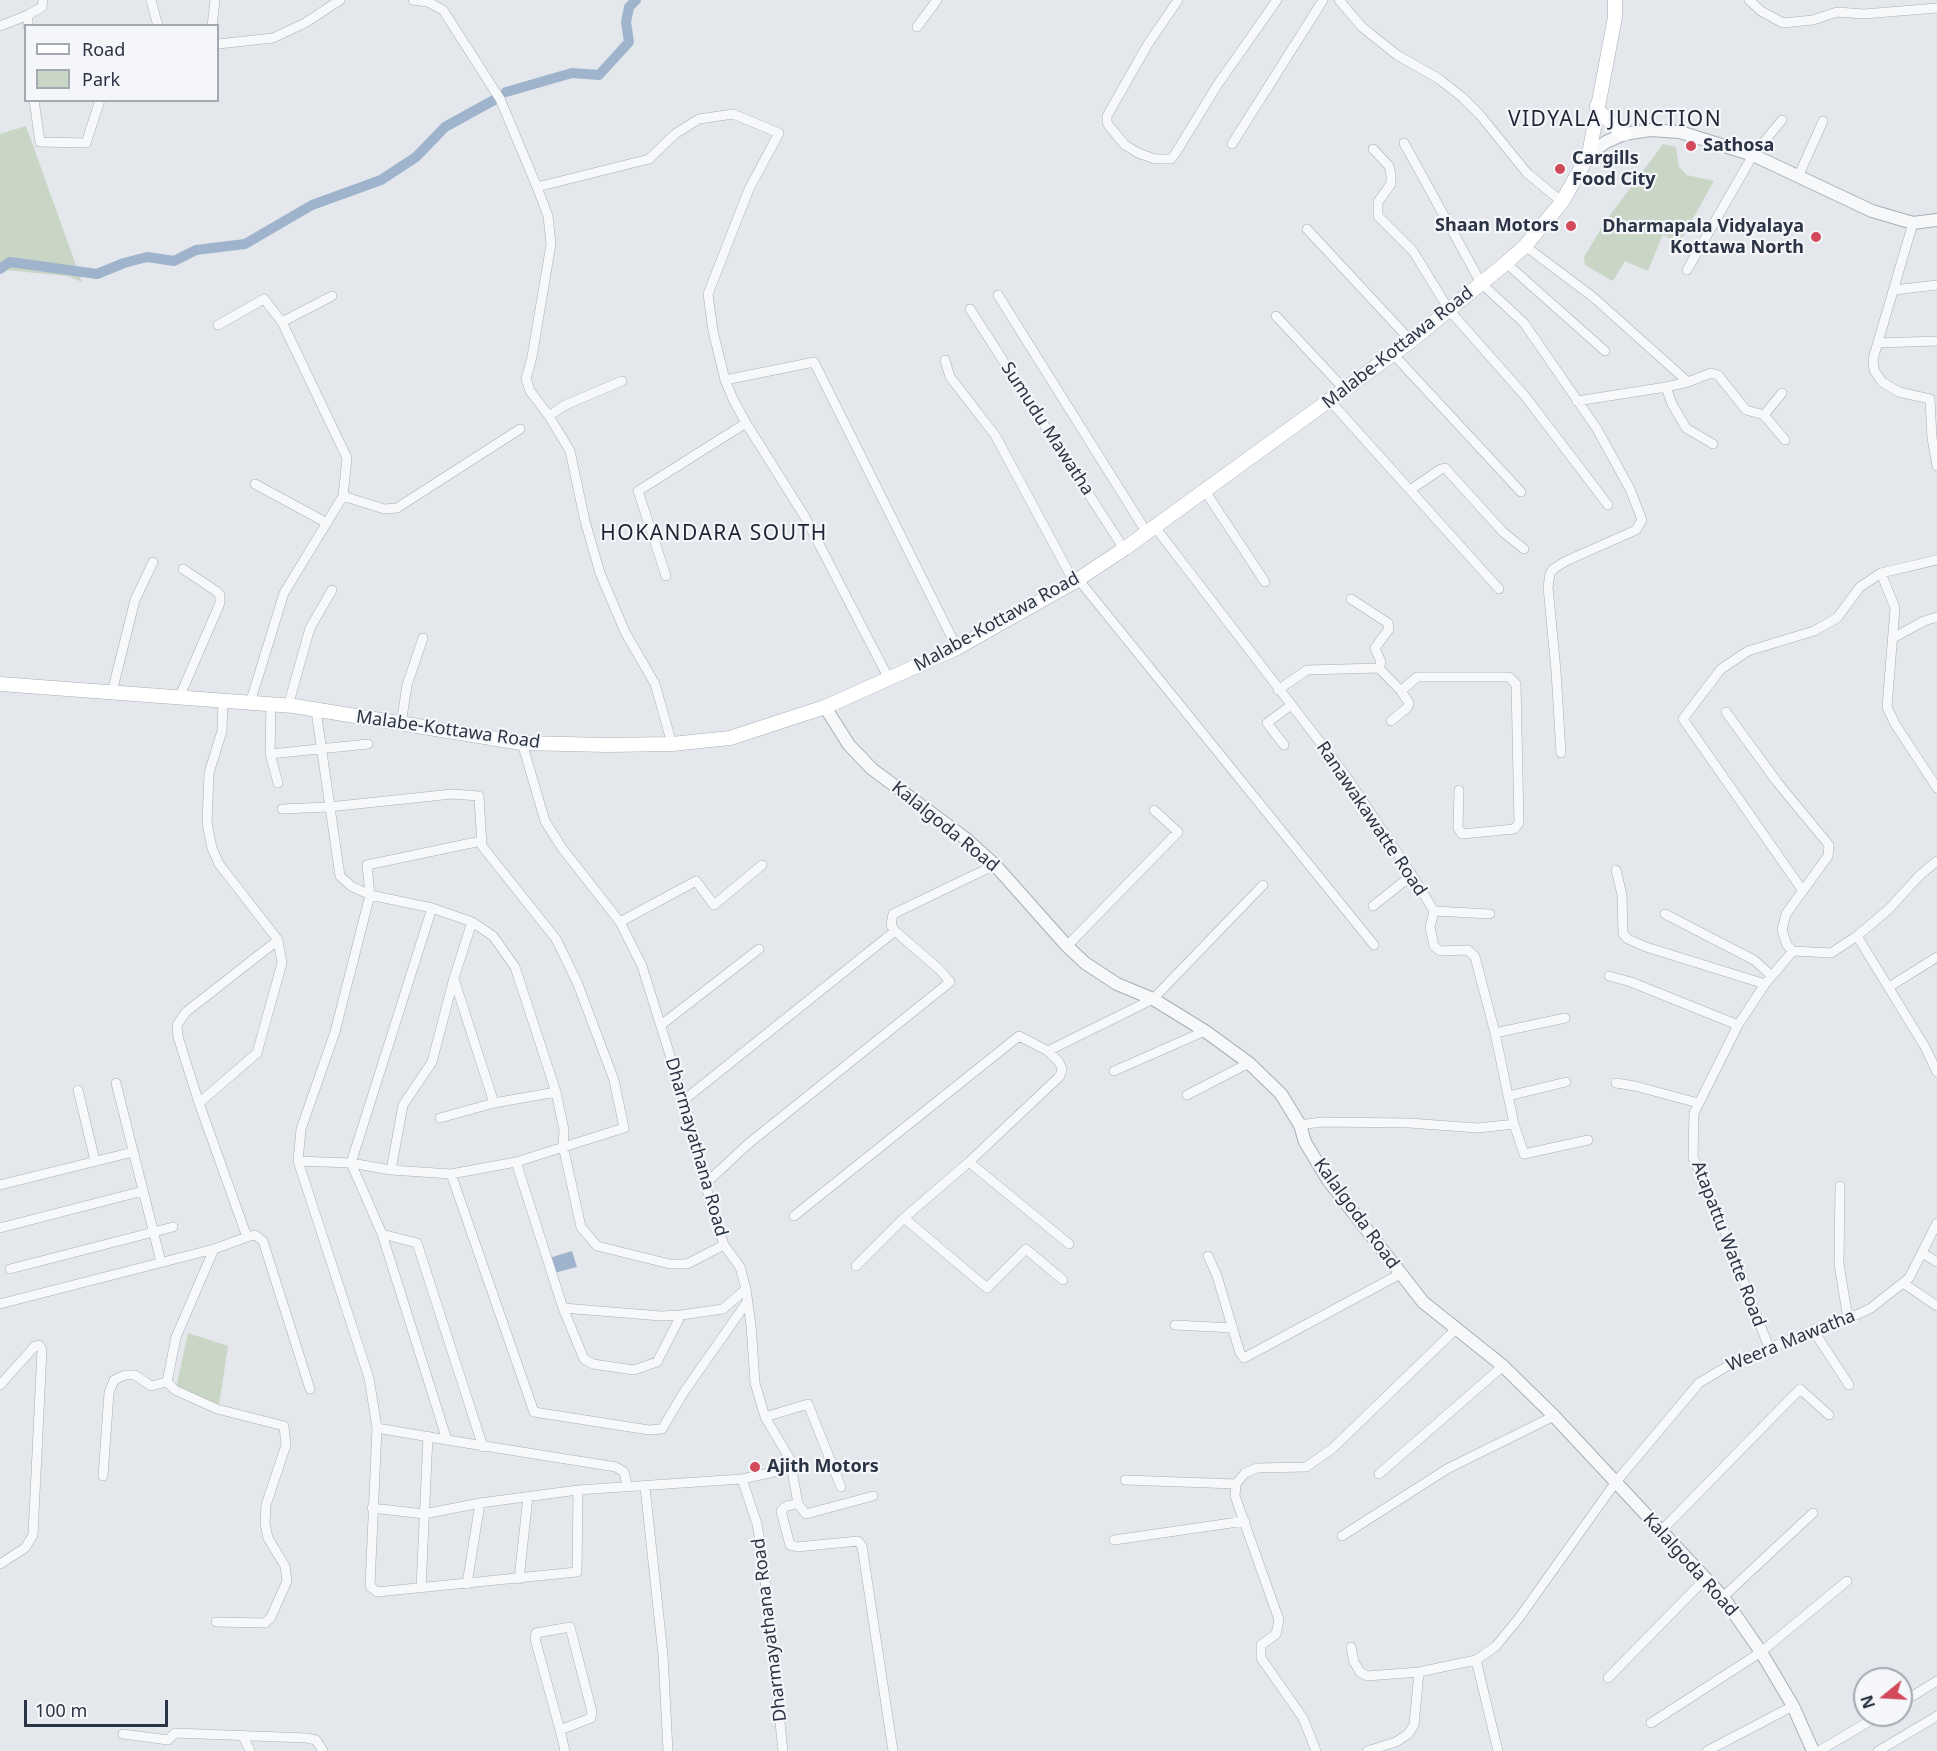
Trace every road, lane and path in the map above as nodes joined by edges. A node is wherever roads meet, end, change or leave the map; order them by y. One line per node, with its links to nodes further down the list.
1 (43, 0): 14 (street)
2 (151, 0): 16 (street)
3 (215, 0): 17 (street)
4 (340, 0): 20 (street)
5 (413, 0): 33 (street)
6 (938, 0): 19 (street)
7 (1178, 0): 8 (street)
8 (1277, 0)
9 (1323, 0): 28 (street)
10 (1339, 0): 34 (street)
11 (1615, 0): 23 (main road, Malabe-Kottawa Road)
12 (1749, 0): 13 (street)
13 (1937, 8)
14 (28, 15): 15 (street); 18 (street)
15 (28, 24)
16 (157, 24)
17 (212, 24)
18 (0, 26)
19 (916, 27)
20 (219, 44)
21 (34, 102): 22 (street)
22 (99, 102)
23 (1597, 106): 26 (main road); 30 (main road, Malabe-Kottawa Road)
24 (1782, 120): 31 (street)
25 (1823, 121): 32 (street)
26 (1624, 134): 30 (street); 31 (street)
27 (1404, 143): 41 (street)
28 (1232, 144)
29 (1373, 149): 47 (street)
30 (1589, 154): 34 (main road, Malabe-Kottawa Road)
31 (1753, 155): 32 (street); 40 (street)
32 (1798, 177): 36 (street)
33 (537, 187): 57 (street); 67 (street)
34 (1562, 202): 38 (main road, Malabe-Kottawa Road)
35 (1937, 220): 36 (street)
36 (1913, 223): 43 (street)
37 (1307, 229): 51 (street)
38 (1525, 246): 39 (main road, Malabe-Kottawa Road); 59 (street)
39 (1506, 263): 41 (main road, Malabe-Kottawa Road); 54 (street)
40 (1686, 270)
41 (1481, 284): 47 (main road, Malabe-Kottawa Road); 65 (street)
42 (1937, 285): 43 (street)
43 (1894, 290): 53 (street)
44 (998, 295): 80 (street, Ranawakawatte Road)
45 (332, 296): 49 (street)
46 (970, 309): 81 (street, Sumudu Mawatha)
47 (1449, 310): 51 (main road, Malabe-Kottawa Road); 78 (street)
48 (1276, 315): 61 (street)
49 (282, 321): 50 (street); 77 (street)
50 (218, 325)
51 (1411, 341): 55 (main road, Malabe-Kottawa Road)
52 (1937, 341): 53 (street)
53 (1878, 343): 63 (street)
54 (1605, 351)
55 (1393, 354): 61 (main road, Malabe-Kottawa Road); 76 (street)
56 (945, 360): 88 (street)
57 (725, 380): 68 (street); 96 (street)
58 (621, 381): 67 (street)
59 (1688, 382): 60 (street); 66 (street)
60 (1666, 387): 65 (street); 71 (street)
61 (1345, 390): 64 (main road, Malabe-Kottawa Road)
62 (1782, 393): 66 (street)
63 (1933, 399): 72 (street)
64 (1330, 401): 74 (street); 75 (main road, Malabe-Kottawa Road)
65 (1577, 401): 119 (street)
66 (1764, 415): 70 (street)
67 (549, 416): 116 (street)
68 (746, 423): 87 (street); 98 (street)
69 (520, 429): 77 (street)
70 (1785, 440)
71 (1713, 444)
72 (1937, 466)
73 (255, 484): 79 (street)
74 (1410, 490): 82 (street); 90 (street)
75 (1205, 491): 80 (main road, Malabe-Kottawa Road); 89 (street)
76 (1521, 492)
77 (343, 496): 79 (street)
78 (1608, 504)
79 (327, 523): 105 (street)
80 (1151, 530): 81 (main road, Malabe-Kottawa Road); 100 (street, Ranawakawatte Road)
81 (1124, 549): 88 (main road, Malabe-Kottawa Road)
82 (1524, 549)
83 (1937, 560): 86 (street)
84 (153, 562): 102 (street)
85 (183, 569): 103 (street)
86 (1881, 573): 95 (street); 134 (street)
87 (666, 576)
88 (1076, 580): 96 (main road, Malabe-Kottawa Road); 146 (street)
89 (1265, 582)
90 (1500, 589)
91 (332, 590): 107 (street)
92 (1351, 599): 97 (street)
93 (1937, 617): 95 (street)
94 (423, 638): 113 (street)
95 (1893, 638): 122 (street)
96 (957, 648): 98 (main road, Malabe-Kottawa Road)
97 (1379, 668): 100 (street); 101 (street)
98 (889, 679): 109 (main road, Malabe-Kottawa Road)
99 (0, 684): 102 (main road, Malabe-Kottawa Road)
100 (1278, 690): 108 (street, Ranawakawatte Road)
101 (1401, 691): 112 (street); 123 (street)
102 (112, 692): 103 (main road, Malabe-Kottawa Road)
103 (179, 698): 104 (main road, Malabe-Kottawa Road)
104 (223, 701): 105 (main road, Malabe-Kottawa Road); 145 (street)
105 (250, 703): 106 (main road, Malabe-Kottawa Road)
106 (271, 704): 107 (main road, Malabe-Kottawa Road); 120 (street)
107 (288, 706): 110 (main road, Malabe-Kottawa Road)
108 (1290, 706): 117 (street); 132 (street, Ranawakawatte Road)
109 (825, 707): 116 (main road, Malabe-Kottawa Road); 130 (street, Kalalgoda Road)
110 (316, 711): 113 (main road, Malabe-Kottawa Road); 118 (street)
111 (1726, 712): 134 (street)
112 (1390, 721)
113 (401, 724): 114 (main road, Malabe-Kottawa Road)
114 (522, 743): 116 (main road, Malabe-Kottawa Road); 142 (street, Dharmayathana Road)
115 (368, 744): 118 (street)
116 (672, 744)
117 (1284, 745)
118 (322, 749): 120 (street); 124 (street)
119 (1561, 753)
120 (270, 754): 121 (street)
121 (278, 783)
122 (1937, 788)
123 (1459, 790)
124 (329, 807): 125 (street); 127 (street); 135 (street)
125 (282, 809)
126 (1154, 810): 147 (street)
127 (482, 841): 135 (street); 181 (street)
128 (1937, 861): 144 (street)
129 (762, 865): 142 (street)
130 (995, 865): 143 (street); 147 (street, Kalalgoda Road)
131 (1616, 870): 154 (street)
132 (1412, 875): 136 (street); 138 (street, Ranawakawatte Road)
133 (1263, 885): 156 (street)
134 (1803, 891): 149 (street)
135 (370, 895): 137 (street); 184 (street)
136 (1373, 906)
137 (432, 908): 141 (street); 187 (street)
138 (1434, 911): 139 (street); 161 (street, Ranawakawatte Road)
139 (1490, 914)
140 (1665, 914): 152 (street)
141 (472, 922): 153 (street); 170 (street)
142 (620, 922): 158 (street, Dharmayathana Road)
143 (894, 931): 173 (street); 190 (street)
144 (1857, 936): 149 (street); 155 (street)
145 (279, 940): 174 (street); 174 (street)
146 (1374, 945)
147 (1067, 946): 156 (street, Kalalgoda Road)
148 (759, 949): 158 (street)
149 (1793, 951): 152 (street, Atapattu Watte Road)
150 (1937, 957): 155 (street)
151 (1609, 975): 159 (street)
152 (1772, 976): 154 (street, Atapattu Watte Road)
153 (454, 978): 175 (street); 188 (street)
154 (1765, 984): 159 (street, Atapattu Watte Road)
155 (1888, 987): 165 (street)
156 (1153, 999): 160 (street, Kalalgoda Road); 162 (street)
157 (1565, 1018): 161 (street)
158 (661, 1025): 173 (street, Dharmayathana Road)
159 (1738, 1025): 176 (street, Atapattu Watte Road)
160 (1205, 1031): 163 (street, Kalalgoda Road); 164 (street)
161 (1495, 1033): 172 (street, Ranawakawatte Road)
162 (1048, 1051): 186 (street); 194 (street)
163 (1249, 1063): 171 (street); 179 (street, Kalalgoda Road)
164 (1114, 1071)
165 (1937, 1072)
166 (1566, 1082): 172 (street)
167 (116, 1083): 182 (street)
168 (1616, 1083): 176 (street)
169 (78, 1090): 183 (street)
170 (556, 1092): 175 (street); 181 (street)
171 (1187, 1095)
172 (1508, 1096): 178 (street, Ranawakawatte Road)
173 (684, 1100): 190 (street, Dharmayathana Road)
174 (199, 1103): 201 (street)
175 (494, 1103): 177 (street)
176 (1698, 1103): 225 (street, Atapattu Watte Road)
177 (440, 1118)
178 (1514, 1124): 179 (street); 180 (street, Ranawakawatte Road)
179 (1300, 1125): 211 (street, Kalalgoda Road)
180 (1587, 1140)
181 (563, 1146): 185 (street); 203 (street)
182 (133, 1152): 183 (street); 193 (street)
183 (95, 1161): 191 (street)
184 (298, 1161): 187 (street); 234 (street)
185 (516, 1162): 189 (street); 218 (street)
186 (969, 1162): 195 (street); 202 (street)
187 (351, 1163): 188 (street); 200 (street)
188 (391, 1170): 189 (street)
189 (451, 1174): 215 (street)
190 (705, 1184): 203 (street, Dharmayathana Road)
191 (0, 1185)
192 (1839, 1186): 220 (street)
193 (143, 1191): 198 (street); 199 (street)
194 (794, 1216)
195 (904, 1218): 209 (street); 212 (street)
196 (1937, 1223): 205 (street, Weera Mawatha)
197 (173, 1227): 199 (street)
198 (0, 1228)
199 (153, 1232): 207 (street); 210 (street)
200 (382, 1234): 236 (street); 237 (street)
201 (247, 1237): 204 (street); 230 (street)
202 (1069, 1244)
203 (724, 1245): 214 (street, Dharmayathana Road)
204 (214, 1249): 207 (street); 227 (street)
205 (1922, 1253): 208 (street); 213 (street, Weera Mawatha)
206 (1208, 1257): 222 (street)
207 (161, 1262): 216 (street)
208 (1937, 1262)
209 (856, 1266)
210 (10, 1269)
211 (1400, 1274): 222 (street); 223 (street, Kalalgoda Road)
212 (1063, 1280)
213 (1903, 1283): 217 (street); 220 (street, Weera Mawatha)
214 (746, 1289): 215 (street, Dharmayathana Road); 219 (street)
215 (747, 1302): 233 (street, Dharmayathana Road)
216 (0, 1304)
217 (1937, 1306)
218 (563, 1308): 219 (street); 219 (street)
219 (681, 1315)
220 (1848, 1319): 224 (street, Weera Mawatha)
221 (1175, 1325): 222 (street)
222 (1233, 1328)
223 (1456, 1329): 226 (street, Kalalgoda Road); 244 (street)
224 (1814, 1330): 225 (street, Weera Mawatha); 228 (street)
225 (1769, 1348): 243 (street, Weera Mawatha)
226 (1503, 1366): 232 (street, Kalalgoda Road); 239 (street)
227 (167, 1382): 240 (street); 267 (street)
228 (1849, 1384)
229 (0, 1385): 260 (street)
230 (310, 1389)
231 (1829, 1415): 257 (street)
232 (1554, 1416): 243 (street, Kalalgoda Road); 258 (street)
233 (765, 1417): 238 (street, Dharmayathana Road); 247 (street)
234 (377, 1428): 235 (street); 253 (street)
235 (428, 1436): 236 (street); 255 (street)
236 (447, 1440): 237 (street)
237 (483, 1447): 245 (street)
238 (790, 1459): 241 (street); 252 (street)
239 (1379, 1474)
240 (103, 1476)
241 (742, 1479): 246 (street); 288 (street, Dharmayathana Road)
242 (1125, 1480): 244 (street)
243 (1615, 1483): 257 (street, Kalalgoda Road); 270 (street, Weera Mawatha)
244 (1236, 1484): 256 (street)
245 (627, 1485): 246 (street); 248 (street)
246 (645, 1487): 287 (street)
247 (841, 1487)
248 (578, 1490): 250 (street); 262 (street)
249 (873, 1496): 252 (street)
250 (528, 1497): 251 (street); 262 (street)
251 (480, 1503): 255 (street); 264 (street)
252 (798, 1504): 289 (street)
253 (372, 1508): 255 (street); 265 (street)
254 (1813, 1513): 266 (street)
255 (424, 1514): 265 (street)
256 (1245, 1521): 259 (street); 290 (street)
257 (1661, 1531): 261 (street, Kalalgoda Road)
258 (1342, 1536)
259 (1114, 1540)
260 (0, 1564)
261 (1706, 1578): 266 (street, Kalalgoda Road); 272 (street)
262 (519, 1579): 264 (street)
263 (1847, 1581): 269 (street)
264 (467, 1584): 265 (street)
265 (421, 1588)
266 (1723, 1597): 269 (street, Kalalgoda Road)
267 (216, 1622)
268 (1351, 1647): 271 (street)
269 (1761, 1652): 275 (street, Kalalgoda Road); 277 (street)
270 (1476, 1660): 271 (street); 292 (street)
271 (1419, 1672): 291 (street)
272 (1608, 1678)
273 (1937, 1681): 274 (street)
274 (1913, 1695)
275 (1793, 1706): 293 (street); 294 (street, Kalalgoda Road)
276 (1937, 1716): 296 (street)
277 (1651, 1723)
278 (1860, 1727): 295 (street)
279 (560, 1730): 279 (street); 286 (street)
280 (123, 1734): 282 (street)
281 (243, 1736): 282 (street); 284 (street); 285 (street)
282 (168, 1740): 283 (street)
283 (172, 1751)
284 (250, 1751)
285 (323, 1751)
286 (566, 1751)
287 (668, 1751)
288 (783, 1751)
289 (893, 1751)
290 (1316, 1751)
291 (1367, 1751)
292 (1498, 1751)
293 (1707, 1751)
294 (1813, 1751)
295 (1819, 1751)
296 (1878, 1751)

